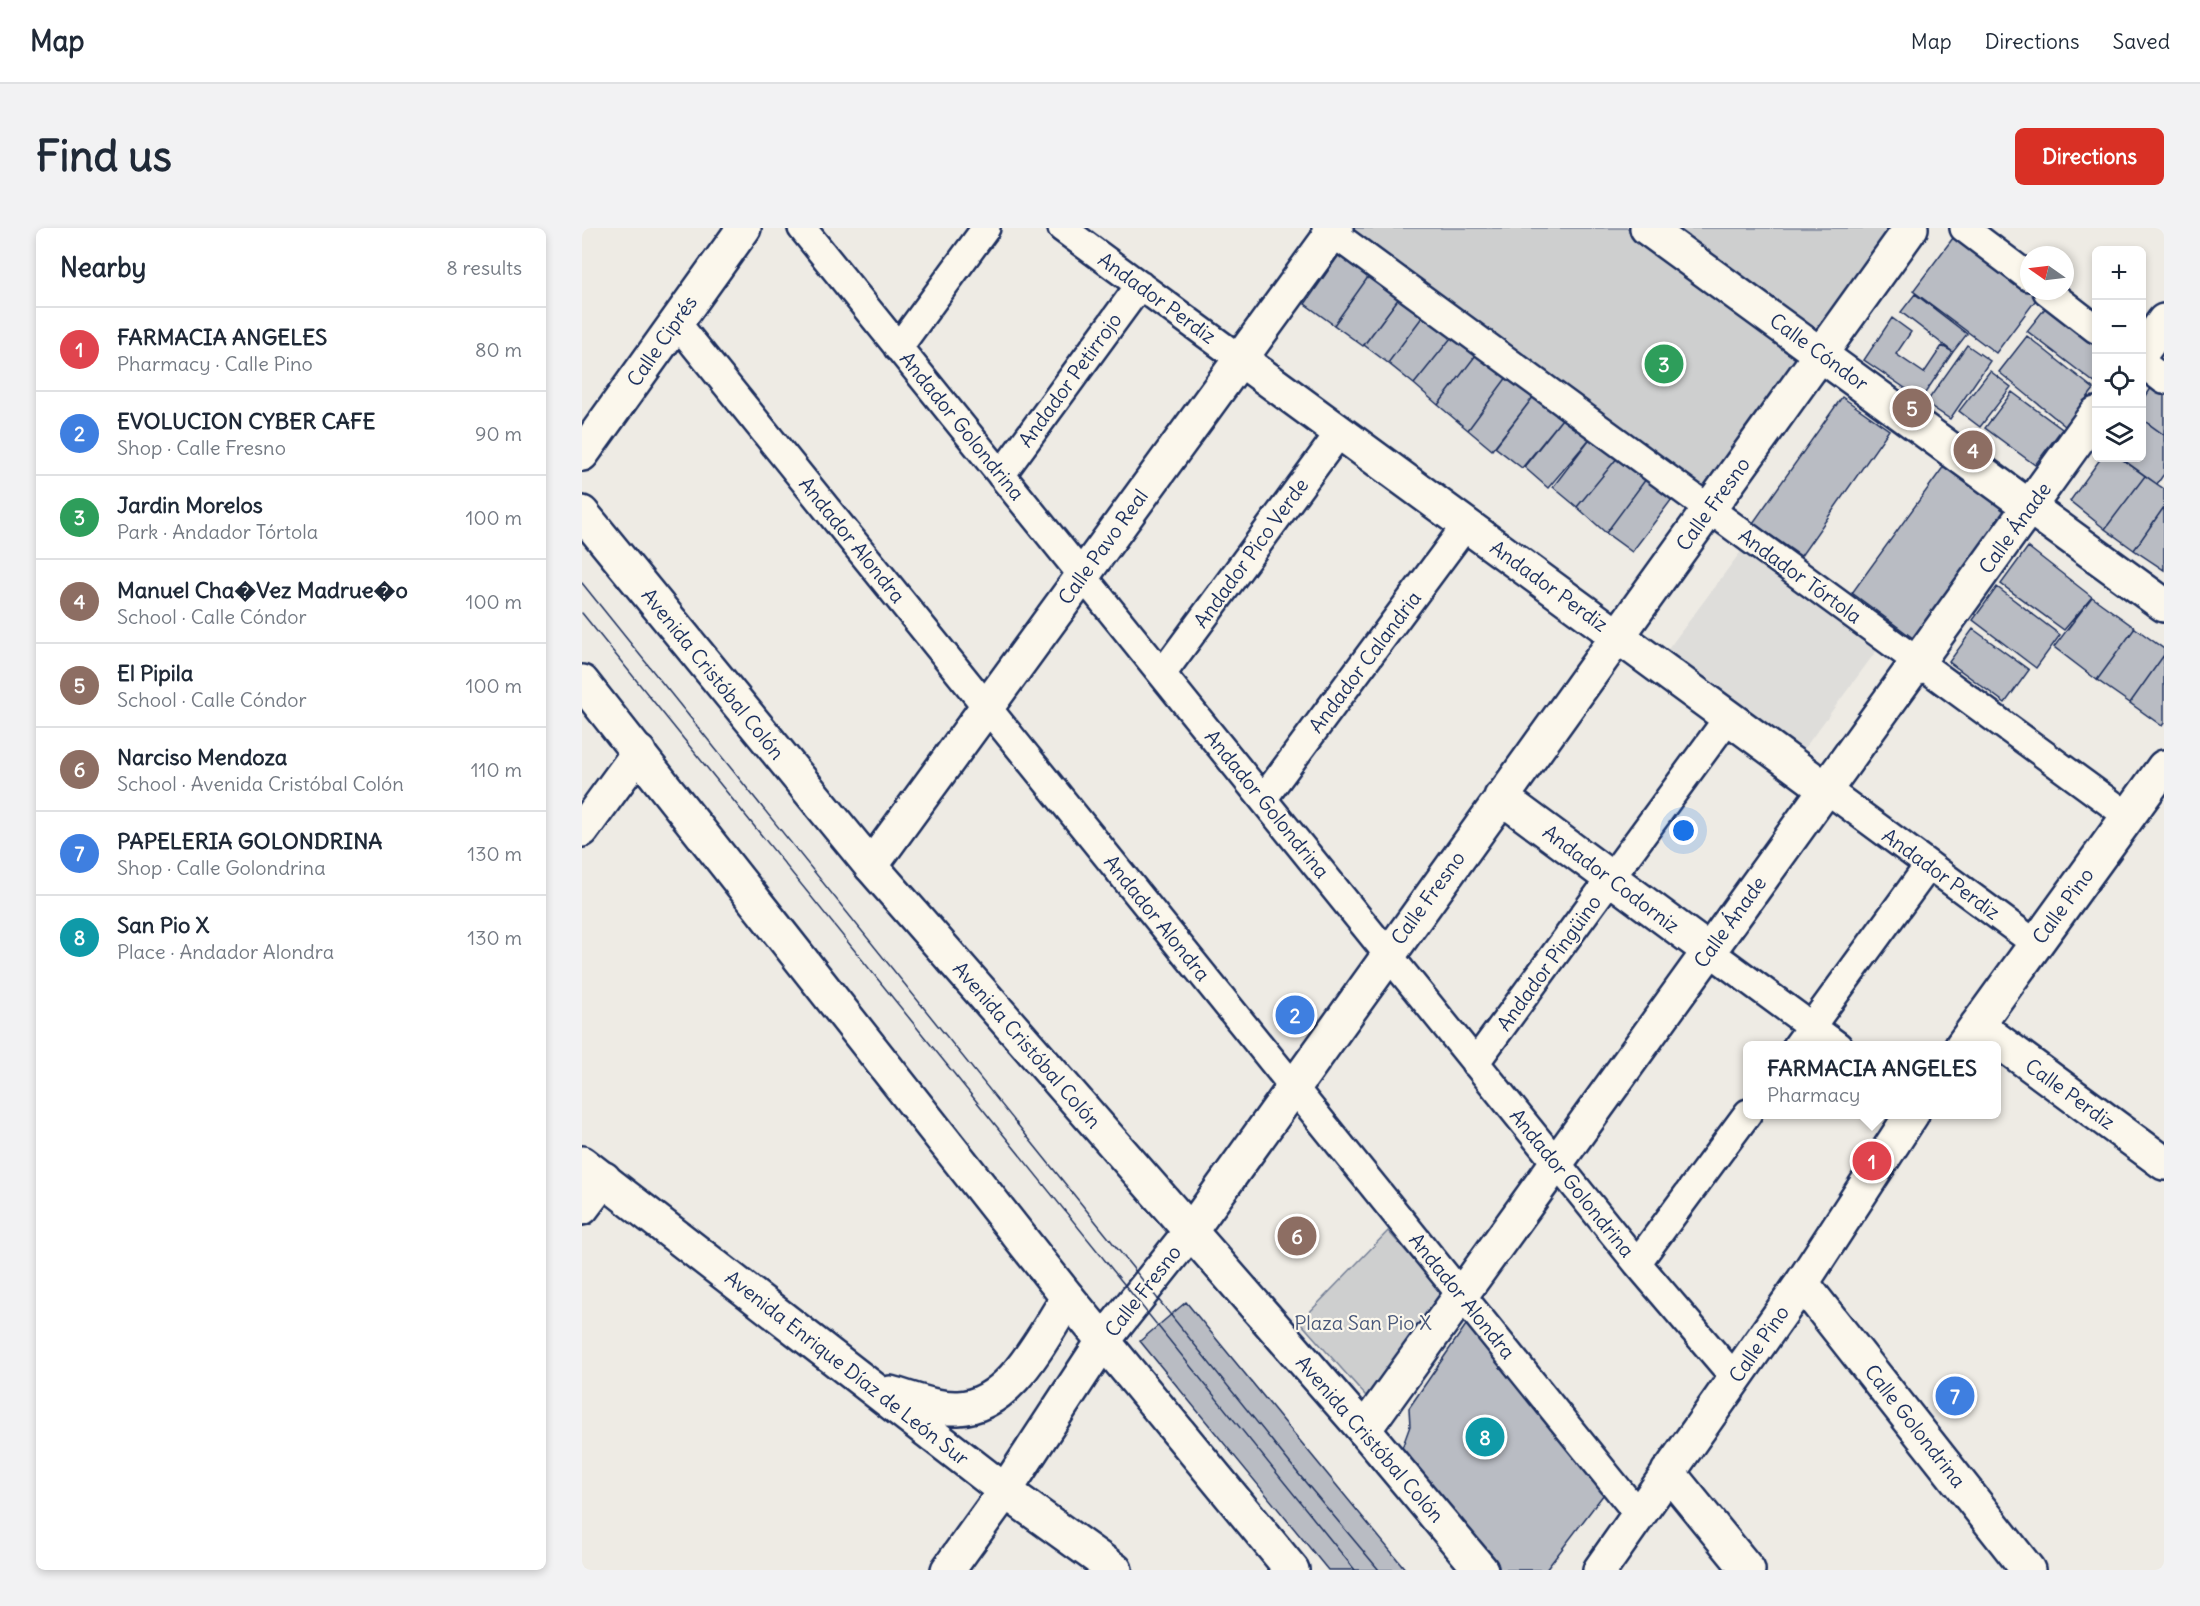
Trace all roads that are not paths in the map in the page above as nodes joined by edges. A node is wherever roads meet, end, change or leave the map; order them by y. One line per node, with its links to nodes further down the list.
1 (744, 228): 13 (street, Calle Ciprés)
2 (802, 228): 16 (street, Andador Golondrina)
3 (986, 228): 16 (street)
4 (1062, 228): 10 (street, Andador Perdiz)
5 (1647, 228): 17 (street, Calle Cóndor)
6 (1911, 228): 17 (street, Calle Fresno)
7 (1964, 228): 9 (street)
8 (1332, 229): 18 (street, Calle Pavo Real); 26 (street, Andador Tórtola)
9 (2020, 270)
10 (1140, 285): 18 (street, Andador Perdiz); 24 (street, Andador Petirrojo)
11 (2059, 300): 14 (street)
12 (2164, 321): 15 (street)
13 (676, 322): 23 (street, Calle Ciprés); 35 (street, Andador Alondra)
14 (2092, 324)
15 (2146, 346)
16 (898, 348): 24 (street, Andador Golondrina)
17 (1822, 354): 25 (street, Calle Cóndor); 26 (street, Calle Fresno)
18 (1240, 359): 22 (street, Andador Perdiz); 29 (street, Calle Pavo Real)
19 (2146, 366): 20 (street)
20 (2164, 380)
21 (2092, 421): 25 (street, Calle Ánade)
22 (1340, 432): 28 (street, Andador Perdiz); 33 (street, Andador Pico Verde)
23 (582, 454)
24 (1001, 475): 29 (street, Andador Golondrina)
25 (2030, 507): 30 (street, Calle Cóndor); 32 (street, Calle Ánade)
26 (1709, 509): 31 (street, Calle Fresno); 32 (street, Andador Tórtola)
27 (582, 513): 44 (street, Avenida Cristóbal Colón)
28 (1466, 525): 31 (street, Andador Perdiz); 41 (street, Andador Calandria)
29 (1082, 576): 33 (street, Andador Golondrina); 35 (street, Calle Pavo Real)
30 (2164, 606)
31 (1617, 636): 36 (street, Andador Perdiz); 40 (street, Calle Fresno)
32 (1918, 662): 39 (street, Calle Ánade); 42 (street, Andador Tórtola)
33 (1162, 674): 41 (street, Andador Golondrina)
34 (582, 682): 37 (street)
35 (987, 707): 44 (street, Calle Pavo Real); 55 (street, Andador Alondra)
36 (1728, 718): 39 (street, Andador Perdiz); 46 (street, Andador Pingüino)
37 (639, 752): 43 (street); 66 (street)
38 (2164, 767): 42 (street, Calle Pino)
39 (1826, 789): 45 (street, Andador Perdiz); 48 (street, Calle Ánade)
40 (1501, 797): 46 (street, Andador Codorniz); 49 (street, Calle Fresno)
41 (1263, 800): 49 (street, Andador Golondrina)
42 (2128, 816): 47 (street, Calle Pino)
43 (582, 830)
44 (871, 866): 62 (street, Avenida Cristóbal Colón)
45 (1929, 866): 47 (street, Andador Perdiz); 51 (street)
46 (1611, 878): 48 (street, Andador Codorniz); 54 (street, Andador Pingüino)
47 (2036, 944): 50 (street, Calle Pino)
48 (1709, 951): 51 (street, Andador Codorniz); 58 (street, Calle Ánade)
49 (1388, 954): 54 (street, Andador Golondrina); 55 (street, Calle Fresno)
50 (1970, 1035)
51 (1804, 1036): 52 (street, Andador Codorniz)
52 (1821, 1041)
53 (2001, 1055): 59 (street, Calle Perdiz)
54 (1475, 1063): 58 (street, Andador Golondrina)
55 (1293, 1086): 62 (street, Calle Fresno); 65 (street, Andador Alondra)
56 (1744, 1119): 63 (street)
57 (1909, 1119): 64 (street, Calle Pino)
58 (1557, 1163): 63 (street, Andador Golondrina); 65 (street, Calle Ánade)
59 (2164, 1163)
60 (593, 1171): 61 (street); 69 (street, Avenida Enrique Díaz de León Sur)
61 (582, 1208)
62 (1190, 1232): 67 (street, Calle Fresno); 70 (street, Avenida Cristóbal Colón)
63 (1637, 1263): 68 (street, Andador Golondrina)
64 (1802, 1283): 68 (street, Calle Pino); 80 (street, Calle Golondrina)
65 (1462, 1295): 70 (street, Calle Ánade); 73 (street, Andador Alondra)
66 (1068, 1298): 67 (street); 69 (street)
67 (1104, 1340): 72 (street, Calle Fresno); 76 (street)
68 (1735, 1378): 71 (street, Calle Pino)
69 (872, 1387): 72 (street, Avenida Enrique Díaz de León Sur)
70 (1364, 1430): 77 (street, Avenida Cristóbal Colón)
71 (1668, 1472): 73 (street, Calle Pino); 79 (street)
72 (1005, 1491): 74 (street, Calle Fresno); 75 (street, Avenida Enrique Díaz de León Sur)
73 (1638, 1514): 78 (street, Calle Pino)
74 (948, 1570)
75 (1115, 1570)
76 (1292, 1570)
77 (1481, 1570)
78 (1600, 1570)
79 (1748, 1570)
80 (2028, 1570)

